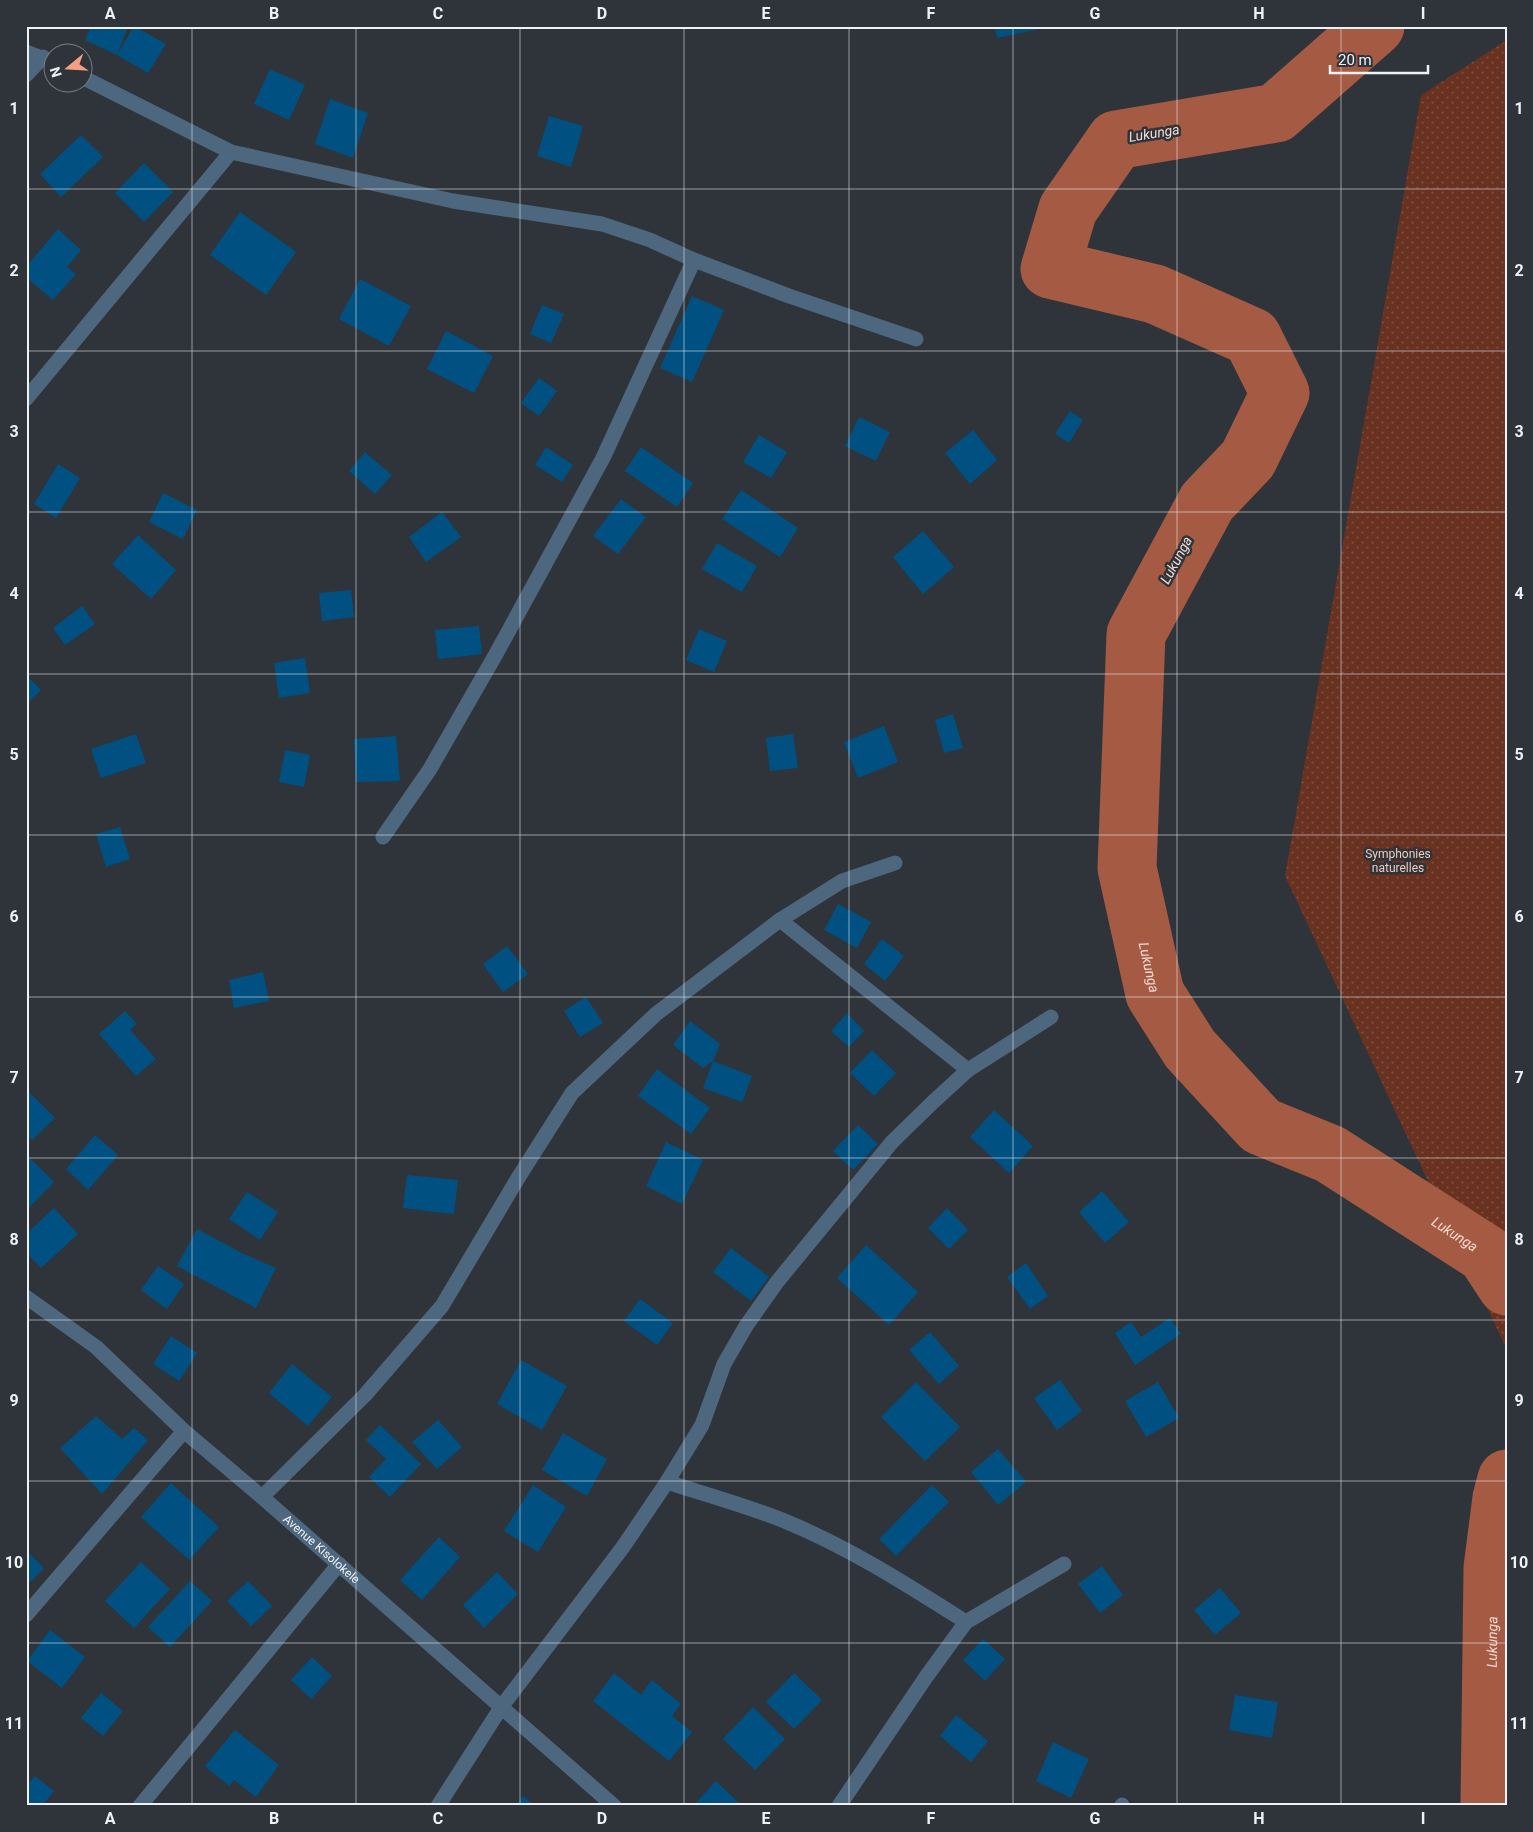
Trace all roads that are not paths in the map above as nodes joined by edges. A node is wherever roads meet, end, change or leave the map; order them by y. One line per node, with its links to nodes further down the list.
1 (26, 52): 2 (street)
2 (42, 57)
3 (42, 63): 4 (street)
4 (26, 75)
5 (92, 82): 6 (street)
6 (231, 152): 7 (street); 9 (street)
7 (694, 260): 8 (street); 10 (street)
8 (916, 338)
9 (26, 399)
10 (383, 836)
11 (895, 863): 12 (street)
12 (780, 920): 14 (street); 18 (street)
13 (1051, 1018): 14 (street)
14 (968, 1070): 17 (street)
15 (26, 1297): 16 (street, Avenue Kisolokele)
16 (184, 1431): 18 (street, Avenue Kisolokele); 21 (street)
17 (667, 1482): 22 (street); 23 (street)
18 (262, 1497): 19 (street, Avenue Kisolokele)
19 (339, 1564): 23 (street, Avenue Kisolokele); 24 (street)
20 (1064, 1564): 22 (street)
21 (26, 1615)
22 (966, 1622): 27 (street)
23 (502, 1706): 25 (street); 26 (street, Avenue Kisolokele)
24 (140, 1806)
25 (438, 1806)
26 (614, 1806)
27 (839, 1806)

